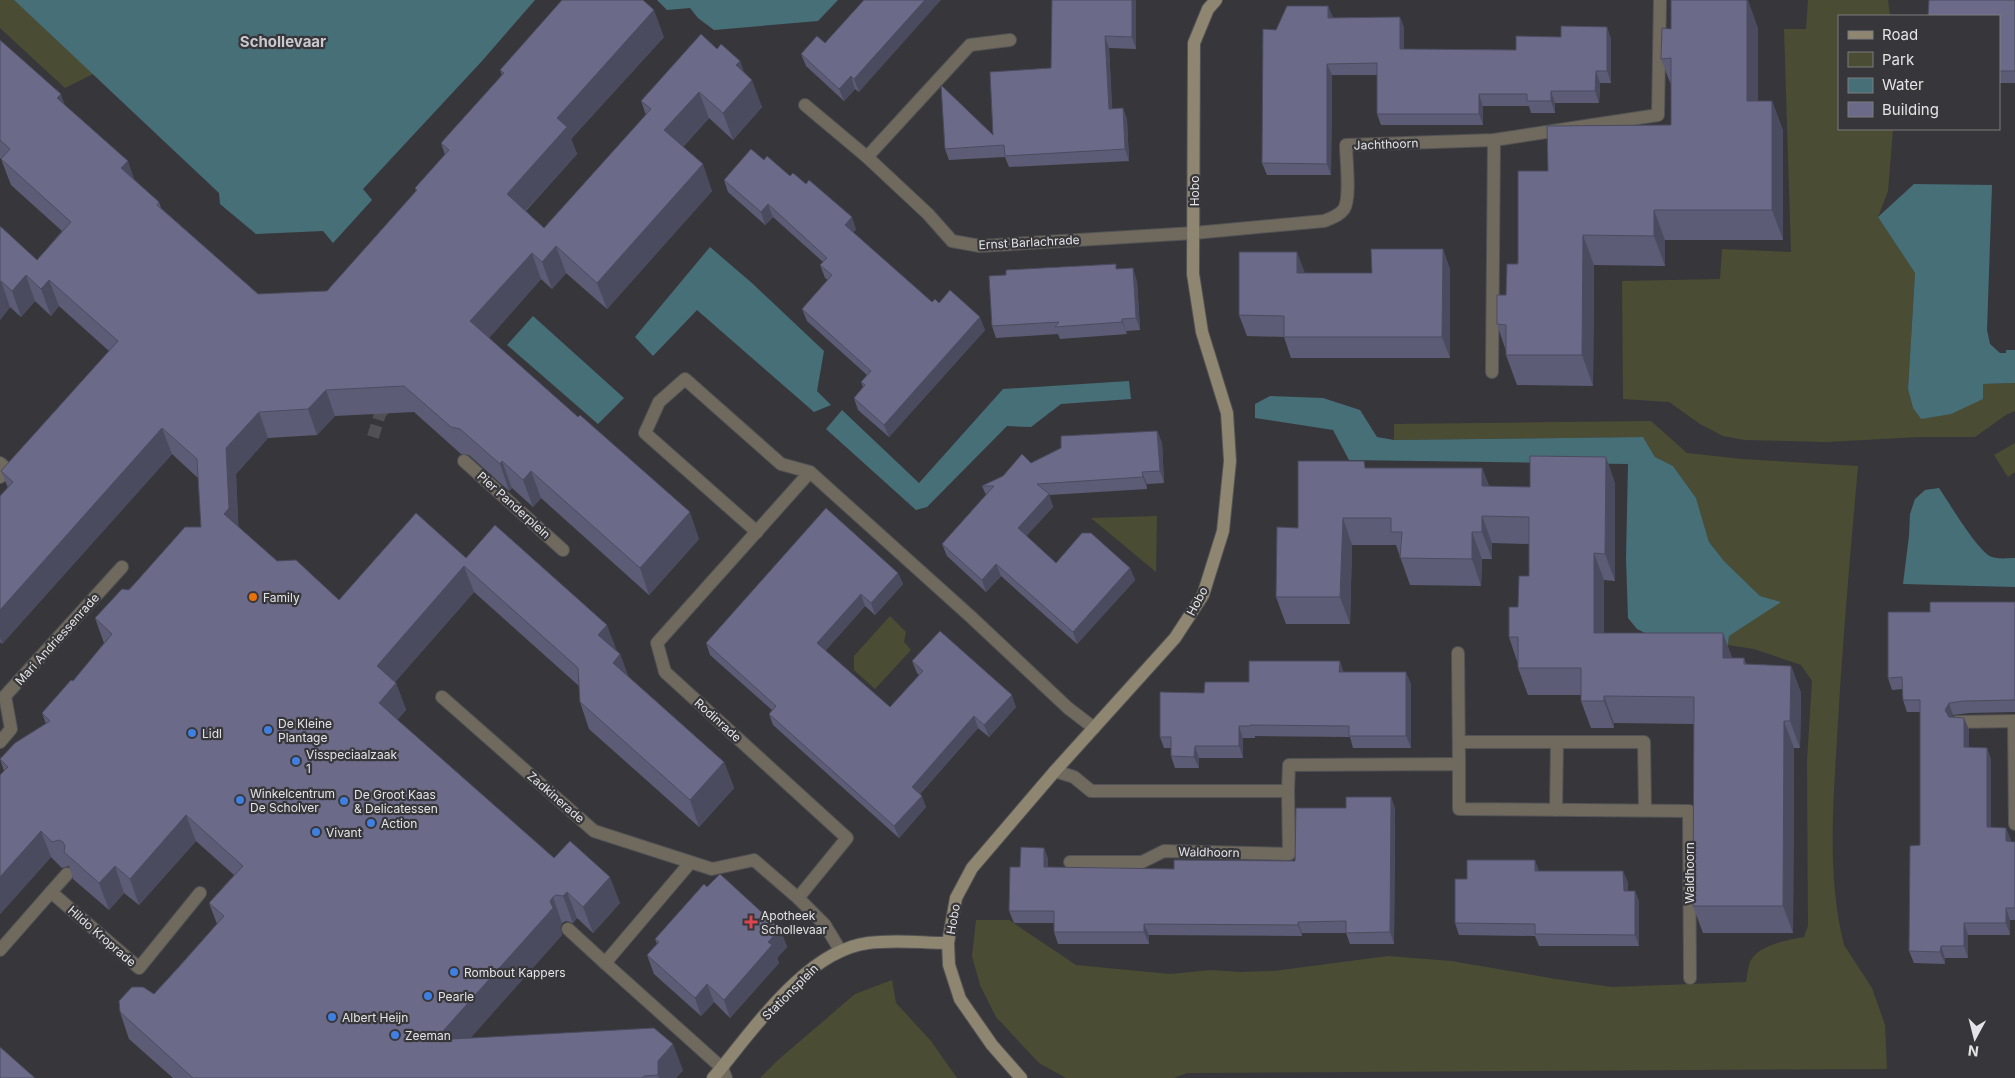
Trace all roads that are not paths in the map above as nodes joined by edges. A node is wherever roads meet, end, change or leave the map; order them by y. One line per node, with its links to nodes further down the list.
1 (1216, 0): 7 (street, Hobo)
2 (1660, 0): 5 (street, Jachthoorn)
3 (1010, 40): 6 (street)
4 (805, 105): 6 (street, Ernst Barlachrade)
5 (1494, 140): 7 (street, Jachthoorn); 8 (street)
6 (867, 157): 7 (street, Ernst Barlachrade)
7 (1194, 233): 20 (street, Hobo)
8 (1492, 372)
9 (464, 461): 14 (street, Pier Panderplein)
10 (0, 463): 12 (street)
11 (810, 472): 13 (street, Rodinrade); 13 (street); 20 (street)
12 (0, 477)
13 (757, 532): 35 (street, Rodinrade)
14 (564, 550)
15 (122, 567): 17 (street, Mari Andriessenrade)
16 (1458, 653): 22 (street, Waldhoorn)
17 (2, 694): 21 (street, Mari Andriessenrade)
18 (442, 697): 31 (street, Zadkinerade)
19 (1958, 722): 29 (street)
20 (1094, 728): 25 (street, Hobo)
21 (0, 742)
22 (1459, 742): 23 (street); 24 (street, Waldhoorn)
23 (1557, 742): 27 (street); 28 (street)
24 (1459, 764): 26 (street, Waldhoorn); 27 (street, Waldhoorn)
25 (1055, 771): 26 (street); 37 (street, Hobo)
26 (1288, 791): 30 (street, Waldhoorn)
27 (1556, 810): 28 (street, Waldhoorn)
28 (1645, 810): 41 (street, Waldhoorn)
29 (2015, 824)
30 (1070, 862)
31 (690, 863): 35 (street, Zadkinerade); 40 (street)
32 (67, 874): 33 (street)
33 (51, 892): 34 (street, Hildo Kroprade); 38 (street)
34 (200, 893)
35 (798, 898): 39 (street, Zadkinerade)
36 (568, 929): 40 (street)
37 (948, 943): 39 (street, Stationsplein); 44 (street, Hobo)
38 (0, 950)
39 (840, 950): 42 (street, Stationsplein)
40 (605, 963): 42 (street)
41 (1690, 978)
42 (724, 1073): 43 (street, Stationsplein)
43 (713, 1078)
44 (1021, 1078)

